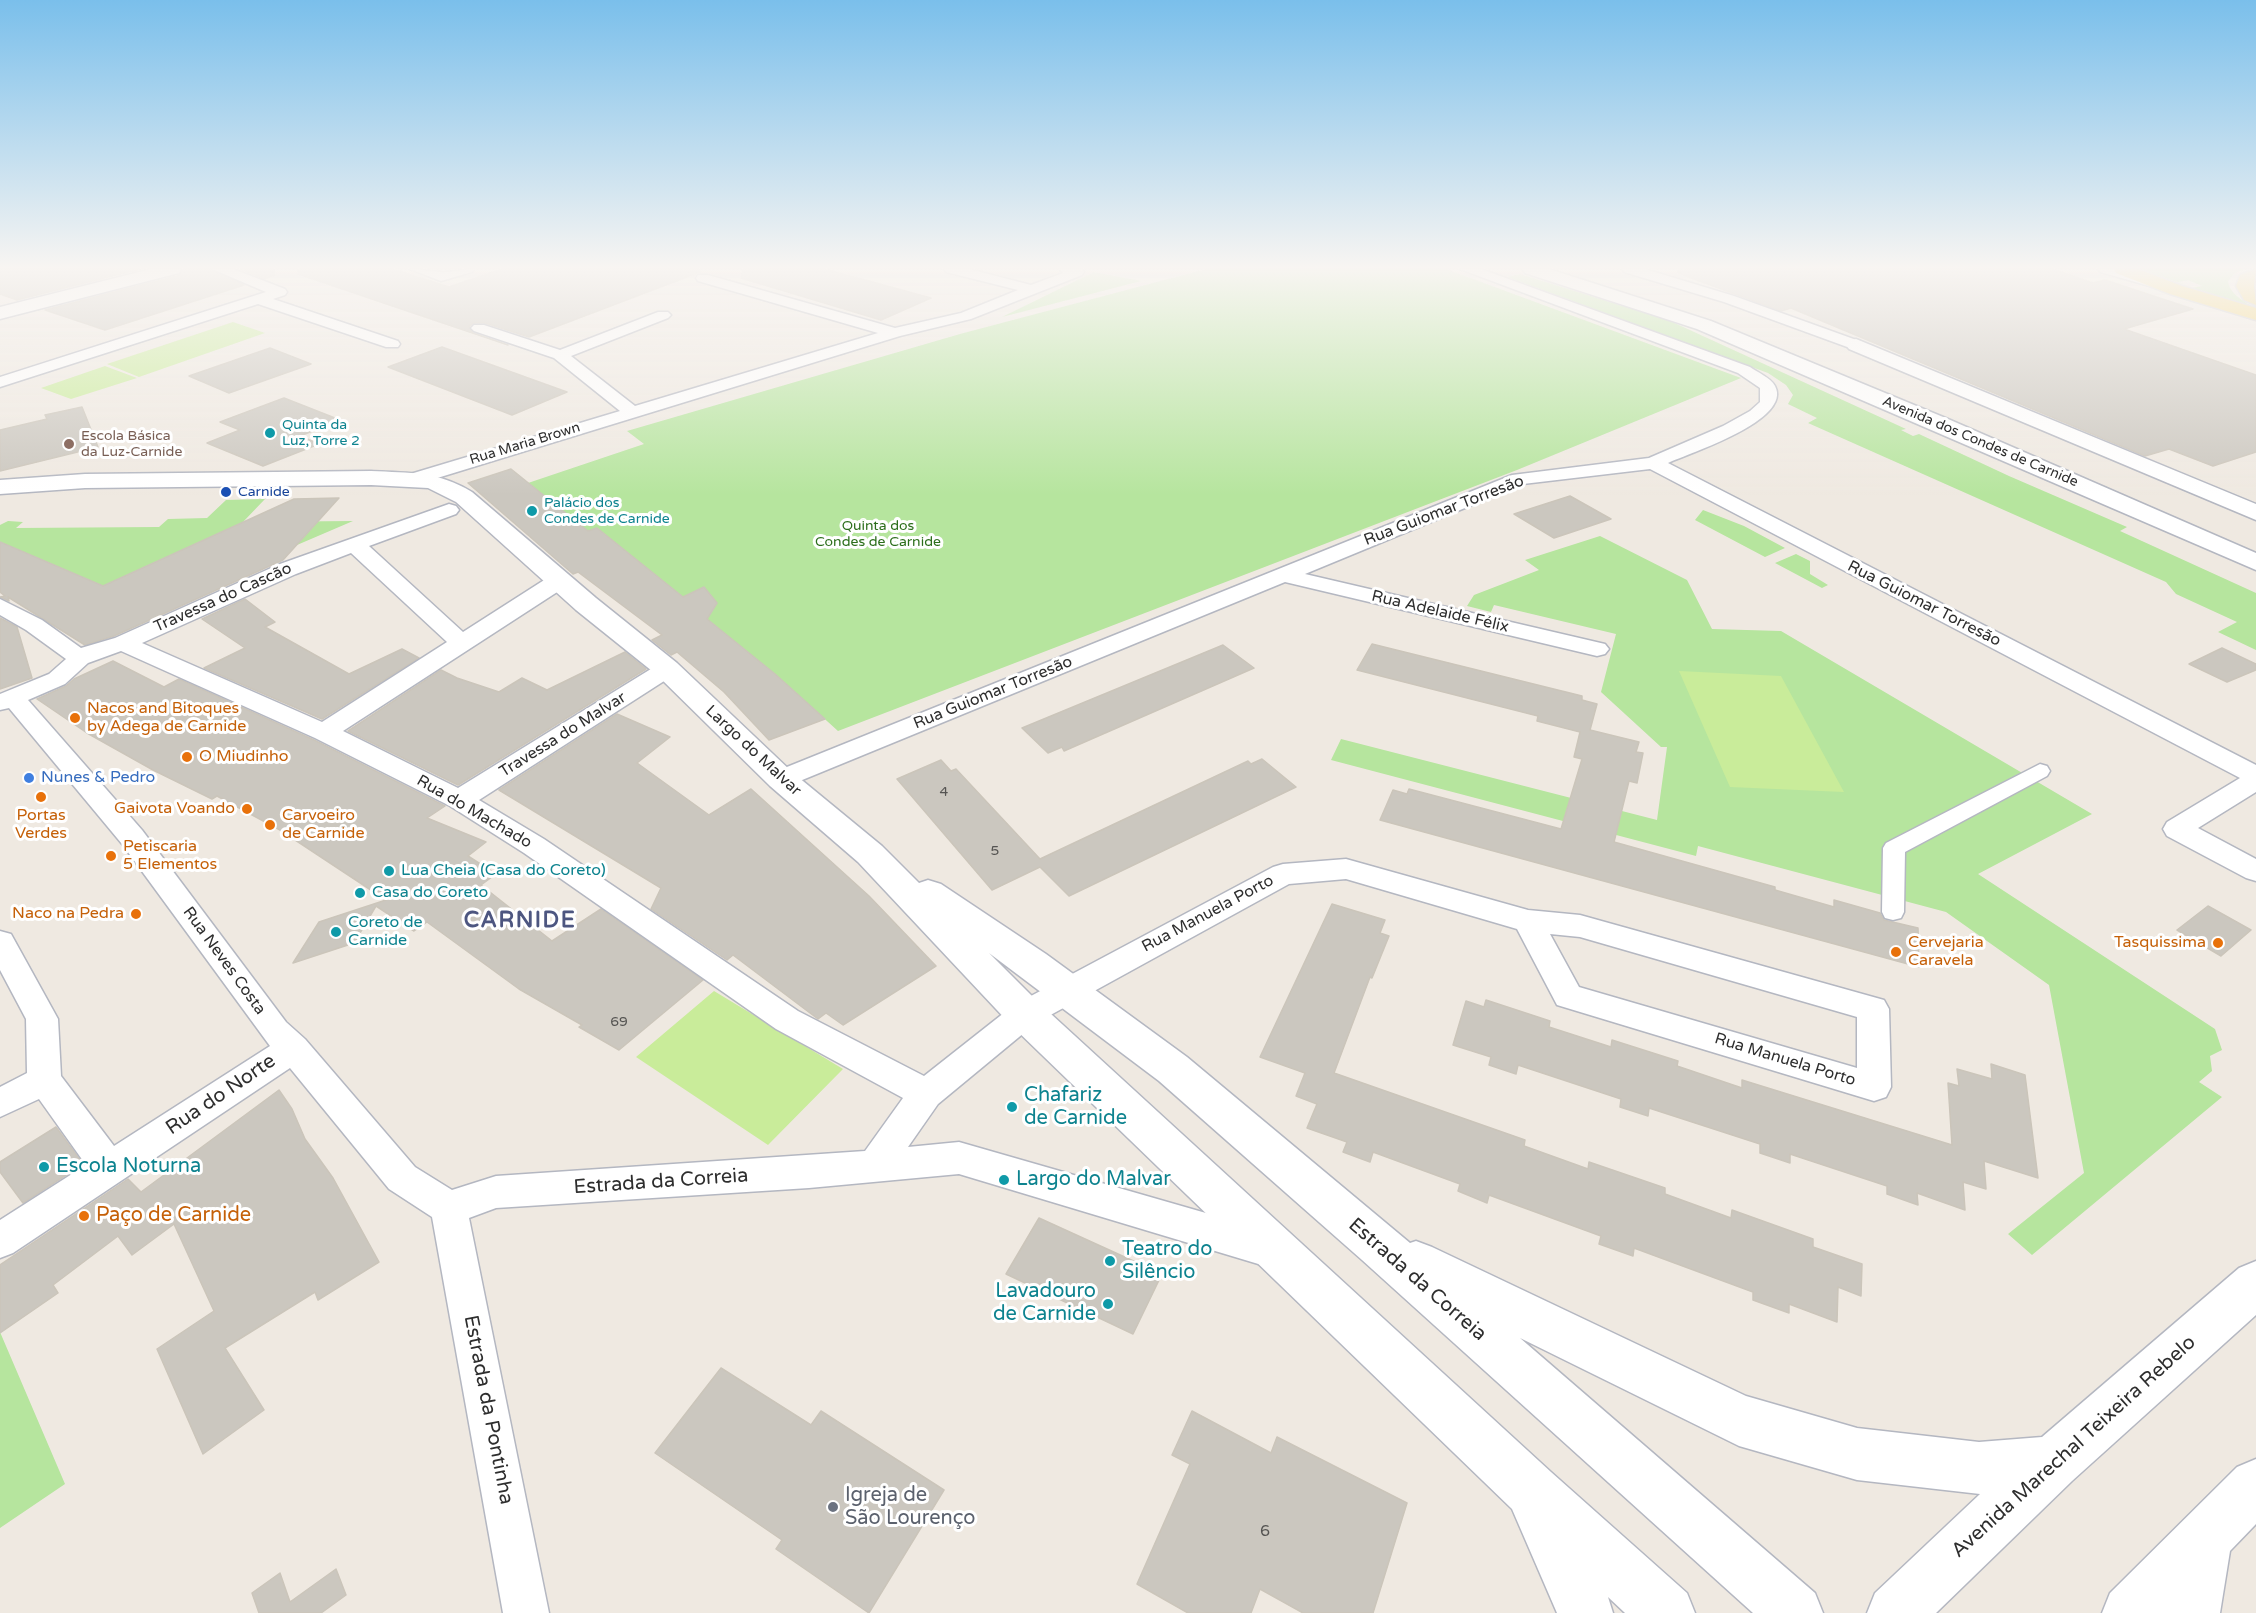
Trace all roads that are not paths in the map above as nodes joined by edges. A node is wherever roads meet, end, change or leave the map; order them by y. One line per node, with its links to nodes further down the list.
1 (116, 344): 10 (street)
2 (528, 344): 9 (street)
3 (588, 344): 9 (street)
4 (857, 344): 12 (street, Rua Maria Brown)
5 (1673, 344): 13 (street)
6 (1750, 344): 20 (main road, Avenida dos Condes de Carnide)
7 (1793, 344): 11 (main road, Avenida dos Condes de Carnide)
8 (1856, 345): 17 (main road, Avenida dos Condes de Carnide); 18 (main road)
9 (560, 355): 12 (street)
10 (0, 382)
11 (1952, 408)
12 (632, 412): 14 (street, Rua Maria Brown)
13 (1653, 463): 21 (street, Rua Guiomar Torresão); 32 (street, Rua Guiomar Torresão)
14 (414, 479): 15 (main road, Rua Maria Brown); 22 (main road, Largo do Malvar)
15 (0, 487)
16 (449, 510): 19 (street, Travessa do Cascão)
17 (2196, 511)
18 (2256, 513)
19 (355, 545): 24 (street, Travessa do Cascão); 25 (street)
20 (2256, 562)
21 (1283, 575): 26 (street, Rua Adelaide Félix); 33 (street, Rua Guiomar Torresão)
22 (561, 580): 25 (street); 28 (main road, Largo do Malvar)
23 (0, 606): 27 (street)
24 (123, 643): 27 (street, Travessa do Cascão); 30 (street, Rua do Machado)
25 (462, 644): 30 (street)
26 (1597, 650)
27 (86, 655): 29 (street)
28 (667, 669): 33 (main road, Largo do Malvar); 34 (street, Travessa do Malvar)
29 (7, 701): 42 (street, Rua Neves Costa)
30 (324, 732): 34 (street, Rua do Machado)
31 (2040, 771): 37 (street)
32 (2256, 778): 36 (street, Rua Guiomar Torresão)
33 (780, 779): 35 (main road, Largo do Malvar)
34 (459, 800): 44 (street, Rua do Machado)
35 (870, 854): 40 (main road, Largo do Malvar); 41 (main road, Largo do Malvar)
36 (2256, 871)
37 (1893, 912)
38 (1528, 921): 38 (street, Rua Manuela Porto); 40 (street, Rua Manuela Porto)
39 (0, 942): 43 (street)
40 (1069, 989): 41 (street); 50 (main road, Estrada da Correia)
41 (1025, 1014): 44 (street); 51 (main road, Estrada da Correia)
42 (292, 1048): 47 (street, Rua do Norte); 48 (street, Rua Neves Costa)
43 (44, 1080): 45 (street); 47 (street)
44 (926, 1094): 46 (street)
45 (0, 1102)
46 (876, 1164): 48 (street, Estrada da Correia); 51 (street, Estrada da Correia)
47 (110, 1169): 49 (street, Rua do Norte)
48 (449, 1208): 57 (street, Estrada da Pontinha)
49 (0, 1240)
50 (1378, 1245): 53 (main road); 60 (main road, Estrada da Correia)
51 (1278, 1251): 55 (main road, Estrada da Correia)
52 (2256, 1284): 53 (main road, Avenida Marechal Teixeira Rebelo)
53 (2053, 1462): 61 (main road, Avenida Marechal Teixeira Rebelo)
54 (2256, 1486): 56 (main road)
55 (1532, 1491): 58 (main road); 59 (main road, Estrada da Correia)
56 (2205, 1538): 62 (main road); 63 (main road)
57 (526, 1613)
58 (1585, 1613)
59 (1667, 1613)
60 (1795, 1613)
61 (1895, 1613)
62 (2130, 1613)
63 (2192, 1613)

